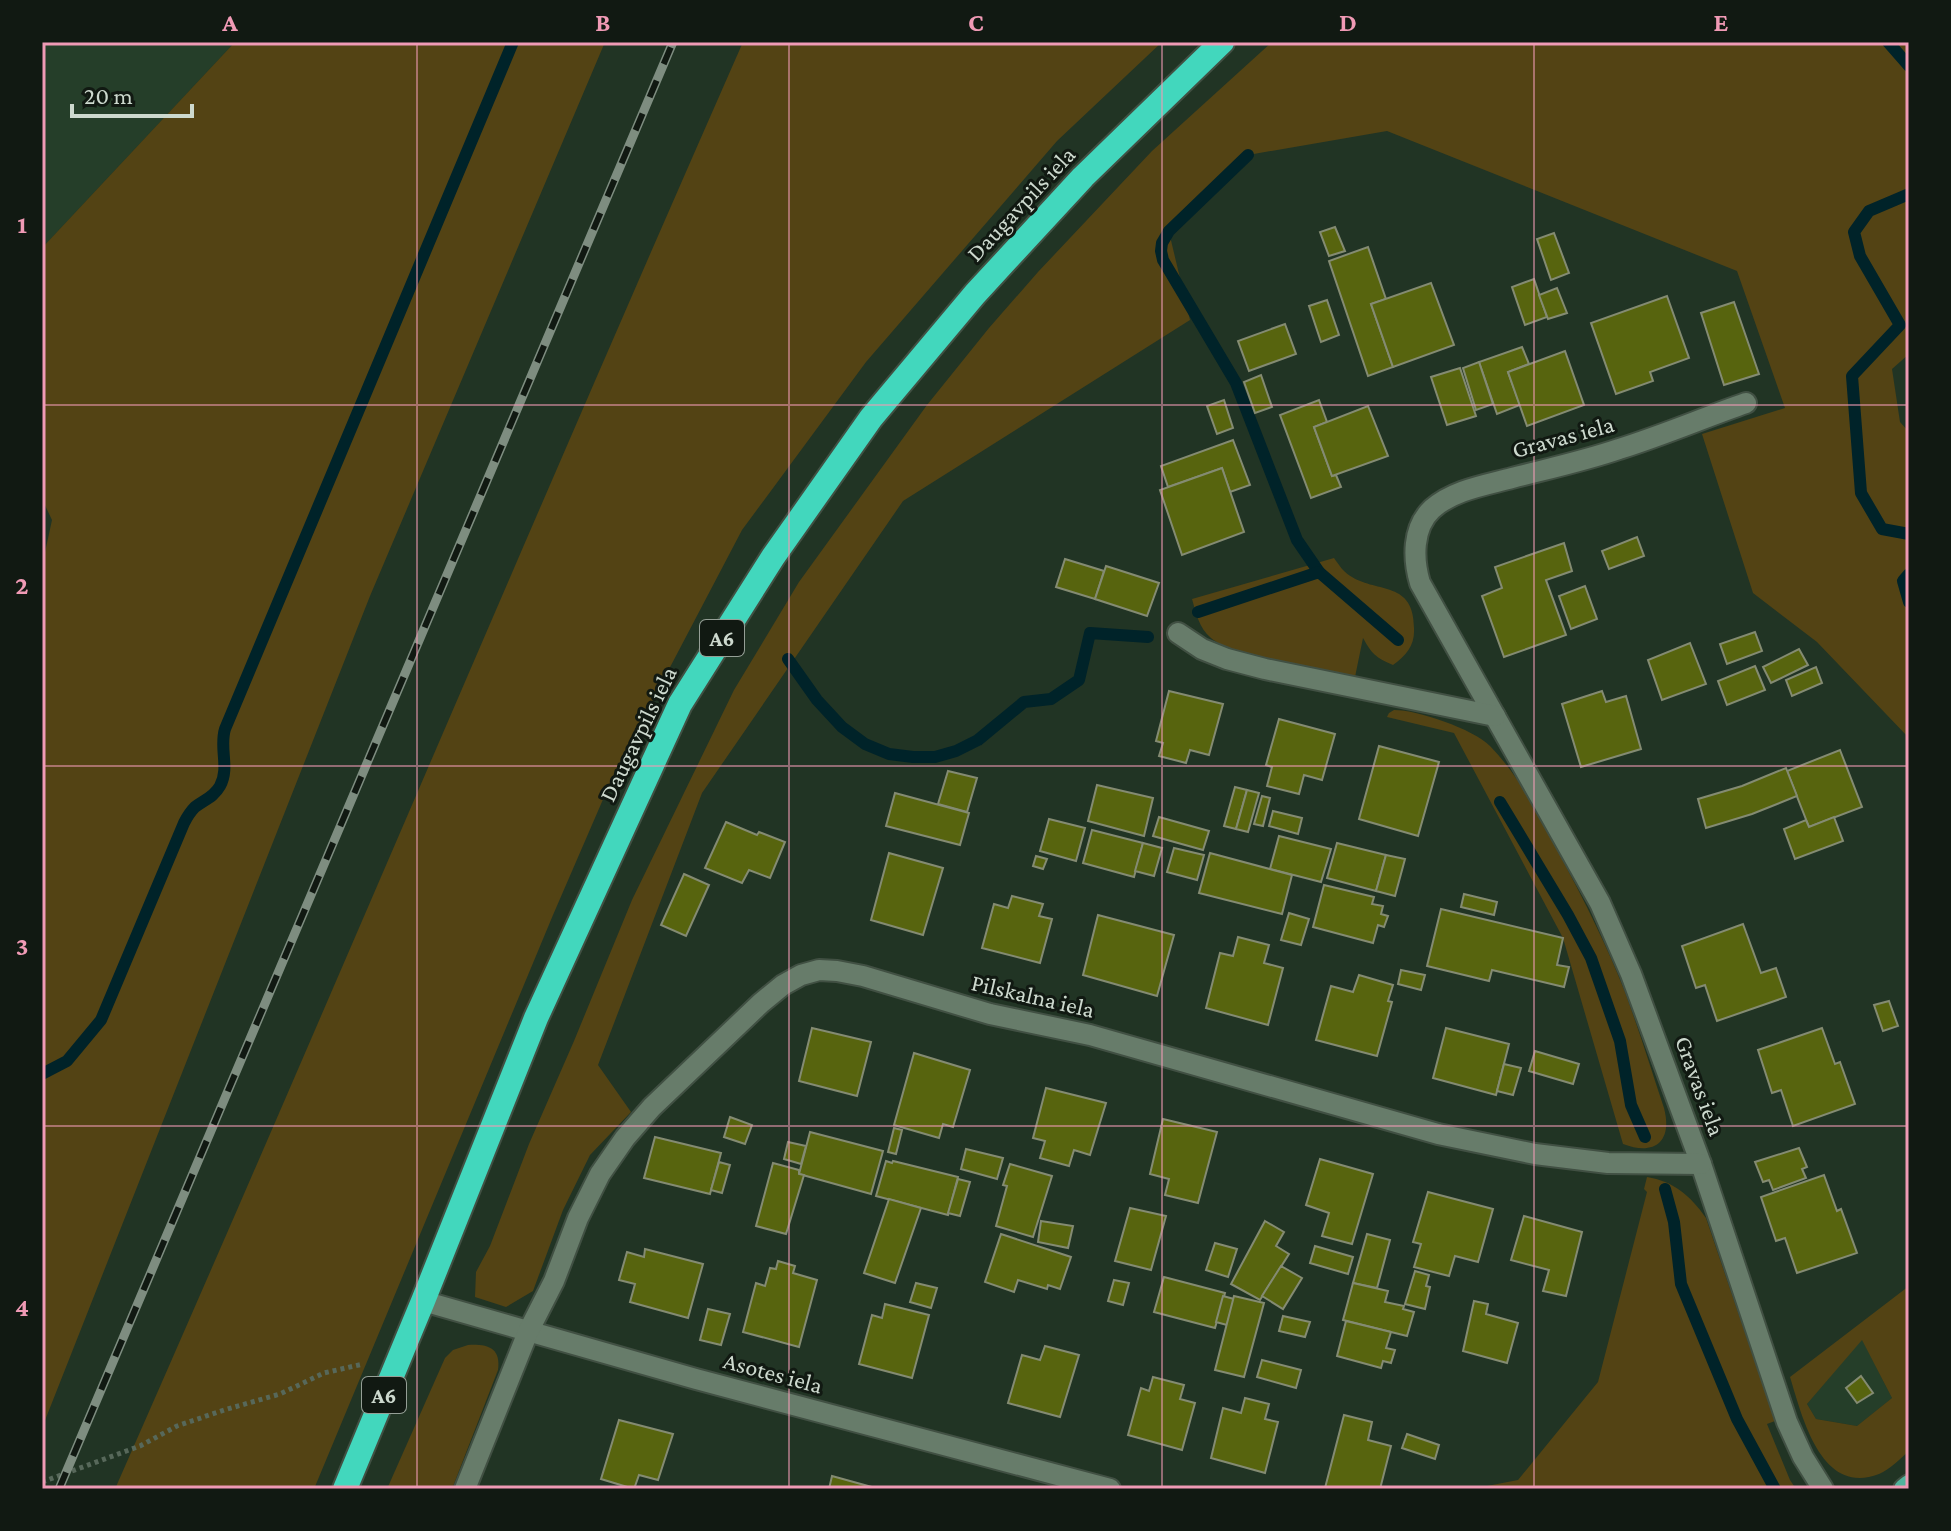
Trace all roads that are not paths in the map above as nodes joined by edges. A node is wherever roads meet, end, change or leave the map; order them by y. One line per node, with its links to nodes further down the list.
1 (1222, 42): 6 (highway, Daugavpils iela / A6)
2 (1746, 403): 4 (street, Gravas iela)
3 (1178, 633): 4 (street)
4 (1495, 716): 5 (street, Gravas iela)
5 (1701, 1164): 7 (street, Pilskalna iela); 12 (street, Gravas iela)
6 (423, 1301): 7 (street, Asotes iela); 9 (highway, Daugavpils iela / A6)
7 (528, 1332): 10 (street); 11 (street, Asotes iela)
8 (1909, 1485): 13 (main road)
9 (345, 1489)
10 (465, 1489)
11 (1110, 1489)
12 (1823, 1489)
13 (1904, 1489)

